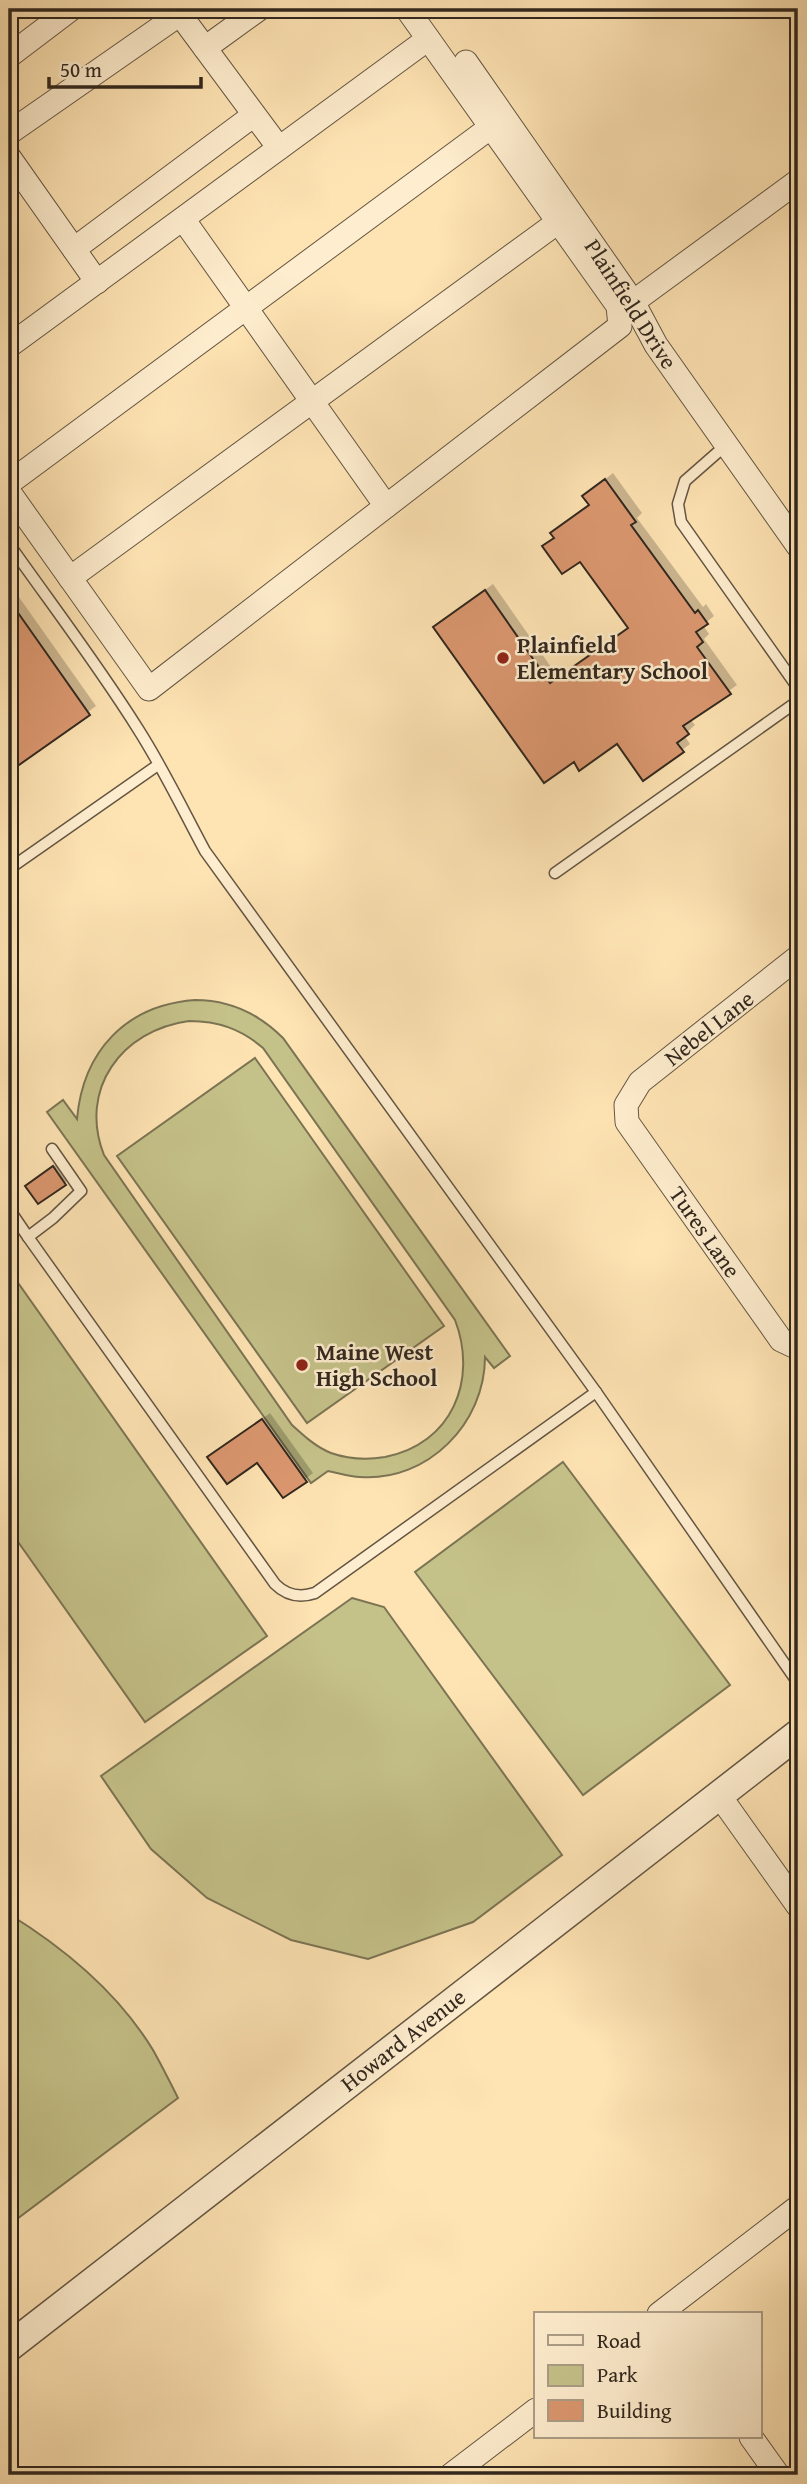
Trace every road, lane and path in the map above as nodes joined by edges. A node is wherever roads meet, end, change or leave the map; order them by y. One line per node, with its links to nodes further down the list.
1 (71, 9): 7 (street)
2 (259, 9): 6 (street)
3 (407, 9): 5 (street)
4 (178, 11): 6 (street); 11 (street)
5 (428, 39): 10 (street); 12 (street)
6 (205, 48): 9 (street)
7 (9, 55)
8 (466, 62): 20 (street, Plainfield Drive)
9 (254, 115): 12 (street); 18 (street)
10 (491, 127): 17 (street); 21 (street)
11 (9, 133)
12 (279, 148): 16 (street)
13 (9, 157): 15 (street)
14 (798, 181): 20 (street)
15 (17, 185): 18 (street)
16 (183, 219): 19 (street); 21 (street)
17 (558, 222): 23 (street); 27 (street)
18 (74, 249): 19 (street)
19 (97, 282): 22 (street)
20 (634, 302): 24 (street, Plainfield Drive)
21 (246, 308): 23 (street); 25 (street)
22 (9, 346)
23 (312, 401): 27 (street); 30 (street)
24 (726, 445): 29 (street, Plainfield Drive); 31 (lane)
25 (9, 483)
26 (9, 492): 30 (street)
27 (386, 506): 30 (street)
28 (9, 544): 33 (lane)
29 (798, 546)
30 (70, 578)
31 (798, 688)
32 (798, 701): 35 (lane)
33 (159, 765): 34 (lane); 42 (lane)
34 (9, 869)
35 (555, 873)
36 (798, 957): 37 (street, Nebel Lane)
37 (626, 1105): 41 (street, Tures Lane)
38 (52, 1149): 40 (lane)
39 (9, 1209): 40 (lane)
40 (29, 1237): 42 (lane)
41 (798, 1348)
42 (596, 1392): 43 (lane)
43 (798, 1684)
44 (798, 1734): 45 (street, Howard Avenue)
45 (719, 1795): 46 (street); 49 (street, Howard Avenue)
46 (798, 1906)
47 (798, 2207): 48 (street)
48 (664, 2312)
49 (9, 2347)
50 (534, 2412): 52 (street)
51 (752, 2438): 53 (street)
52 (451, 2475)
53 (778, 2475)

